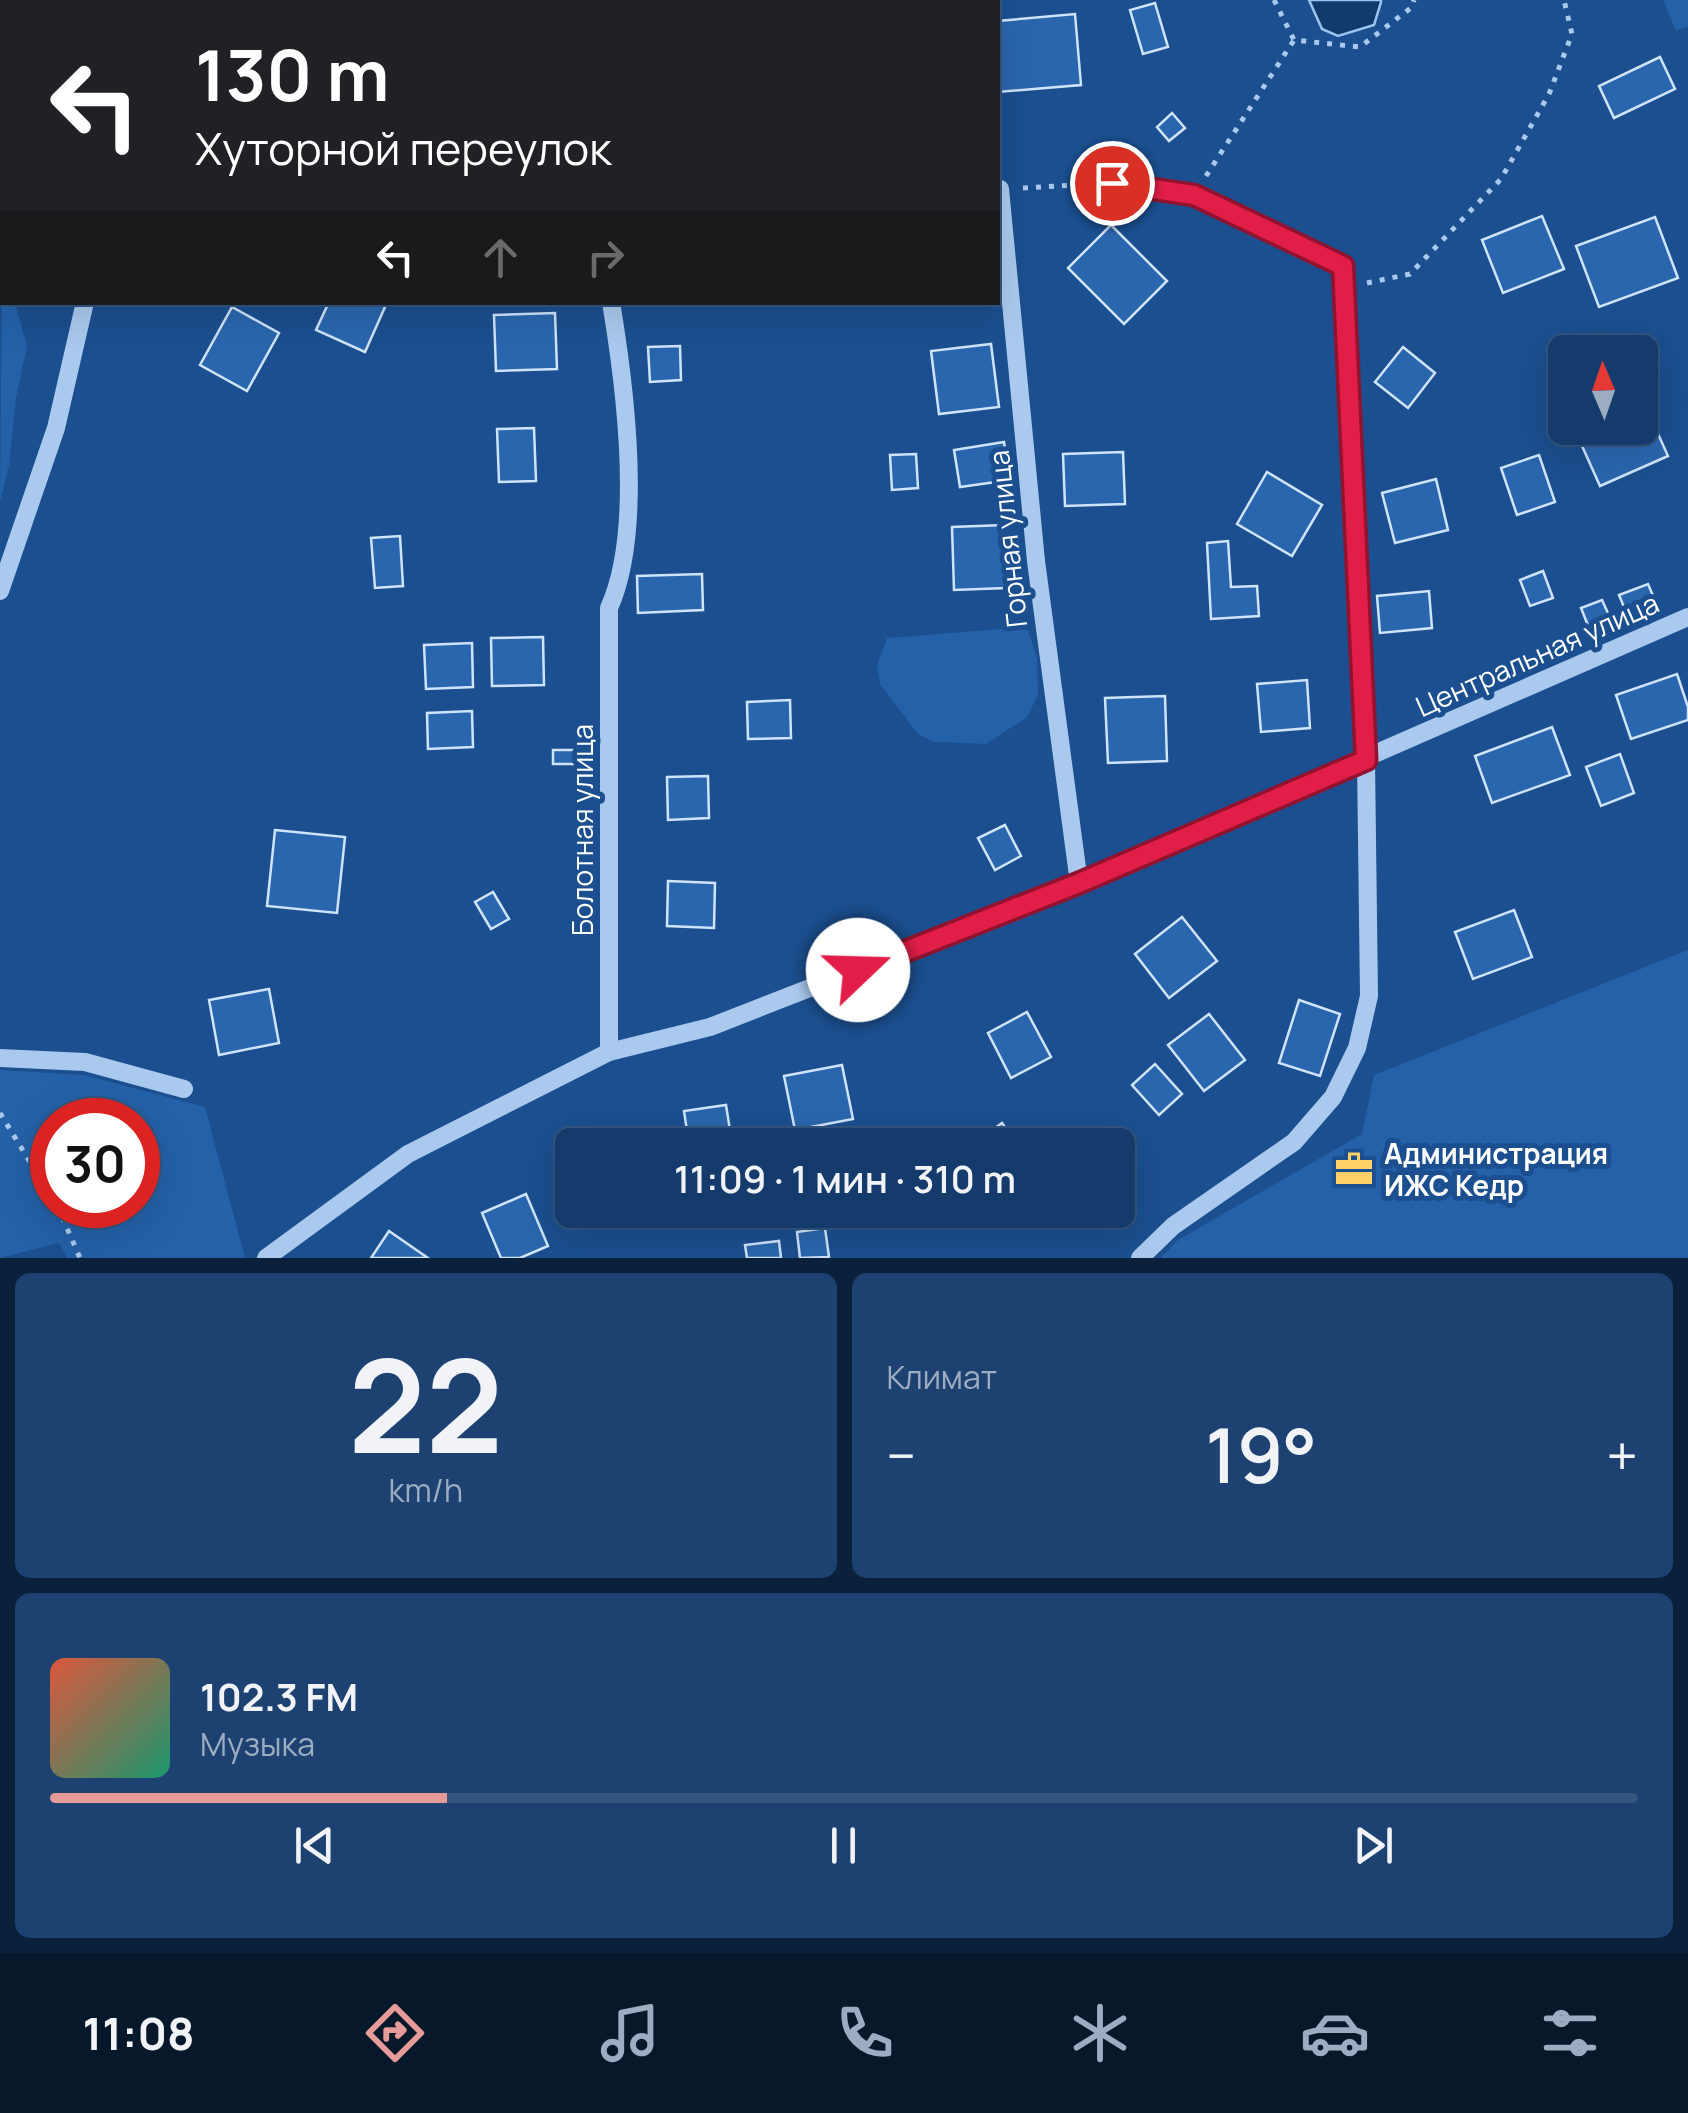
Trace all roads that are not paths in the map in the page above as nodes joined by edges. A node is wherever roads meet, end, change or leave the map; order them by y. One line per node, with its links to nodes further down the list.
1 (1112, 183): 7 (street)
2 (1000, 198): 8 (street, Горная улица)
3 (85, 305): 5 (street)
4 (611, 305): 9 (street, Болотная улица)
5 (0, 592)
6 (1688, 617): 7 (street, Центральная улица)
7 (1366, 760): 8 (street, Центральная улица); 13 (street)
8 (1079, 883): 9 (street, Центральная улица)
9 (609, 1052): 12 (street, Центральная улица)
10 (0, 1058): 11 (street)
11 (184, 1089)
12 (266, 1258)
13 (1140, 1258)

